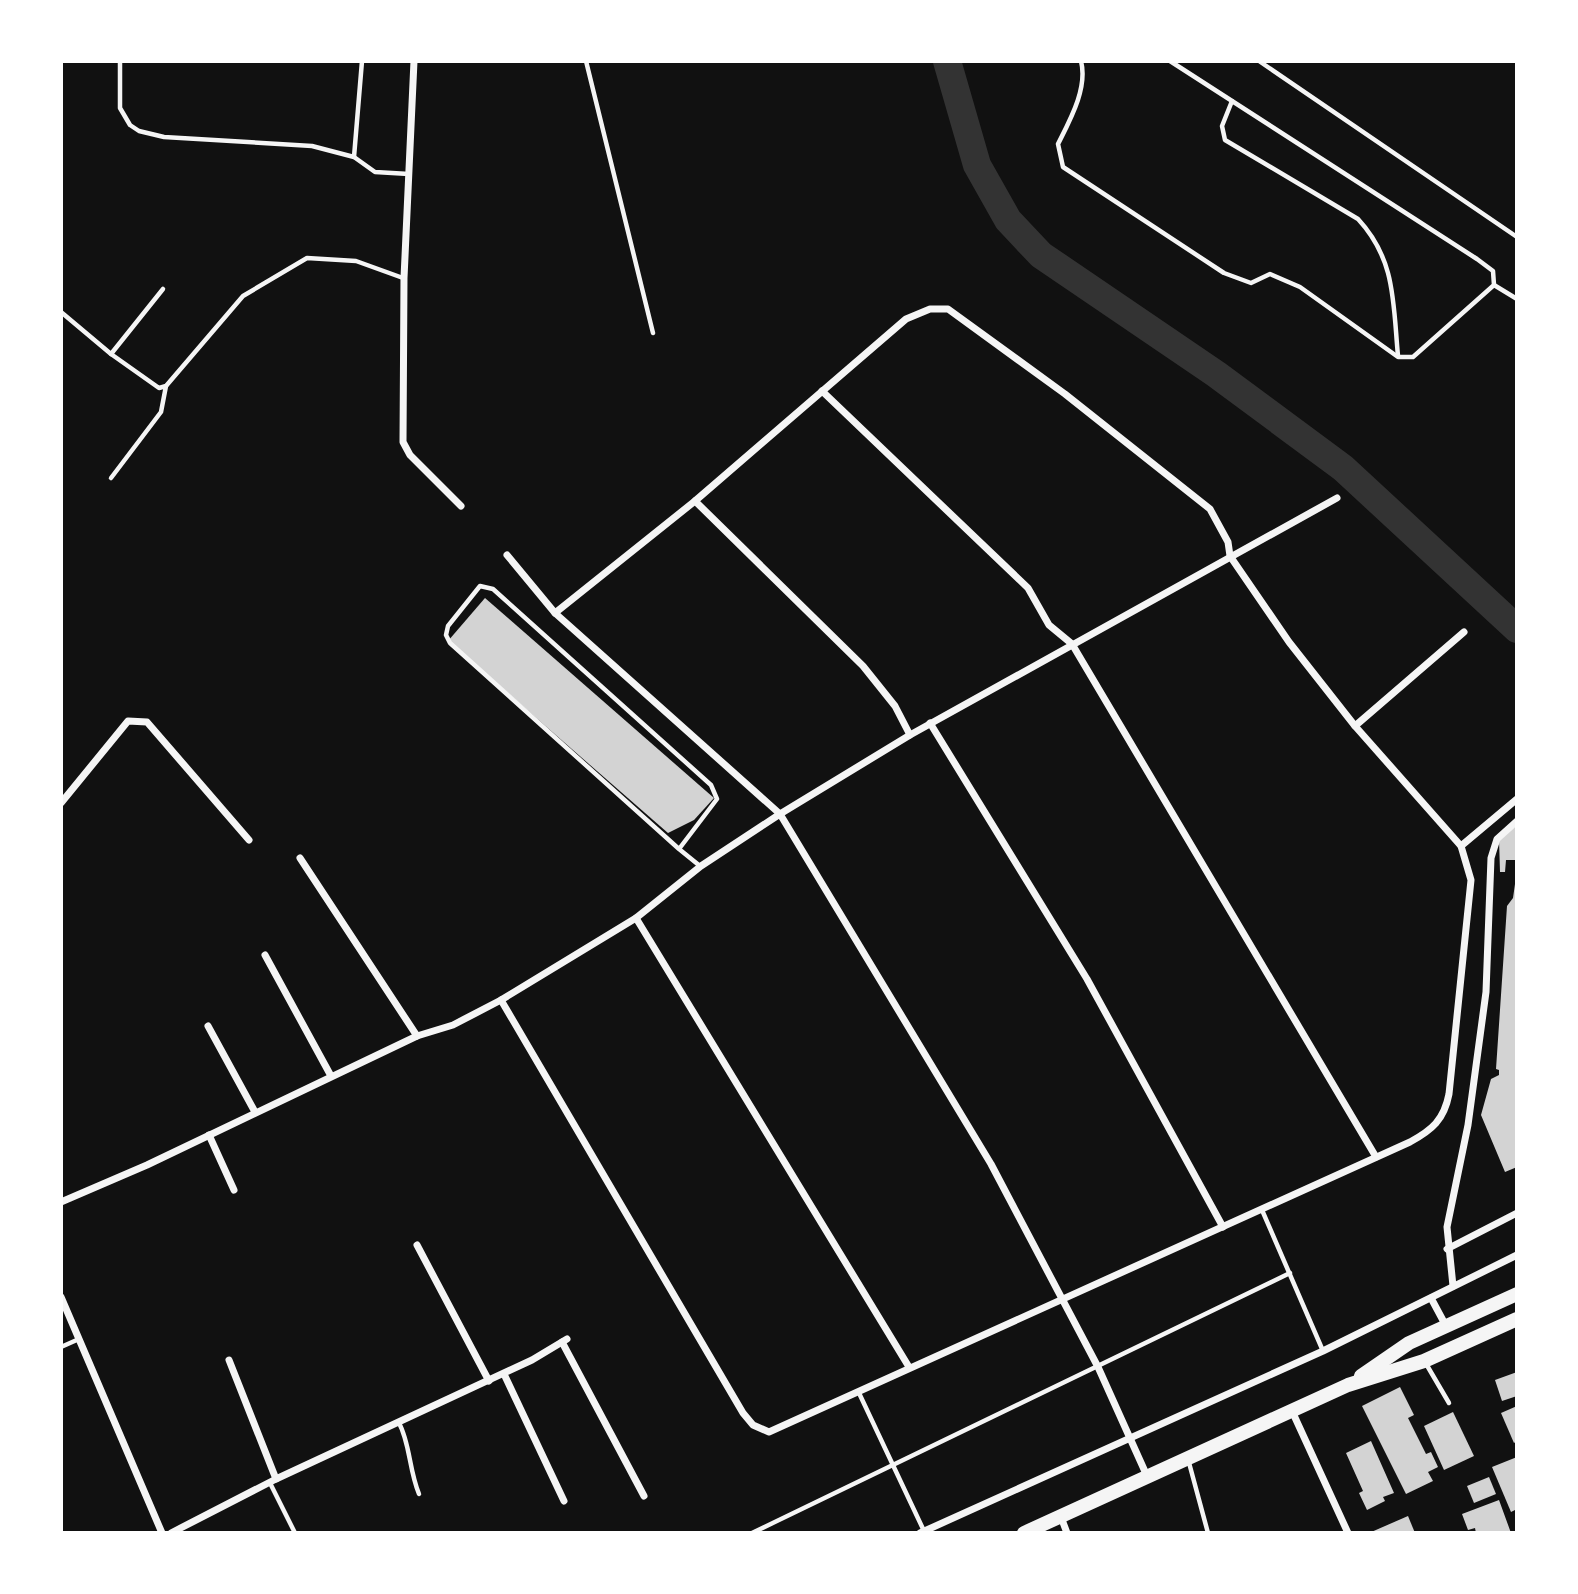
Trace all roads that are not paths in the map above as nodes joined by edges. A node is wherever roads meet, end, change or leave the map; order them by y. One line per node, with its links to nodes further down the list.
1 (120, 61): 9 (lane)
2 (362, 61): 9 (lane)
3 (414, 61): 10 (street)
4 (586, 61): 17 (lane)
5 (1081, 61): 19 (lane)
6 (1170, 61): 8 (lane)
7 (1259, 61): 11 (lane)
8 (1232, 101): 13 (lane); 19 (lane)
9 (354, 157): 10 (lane)
10 (409, 174): 12 (street)
11 (1517, 237)
12 (404, 278): 20 (lane); 25 (street)
13 (1494, 285): 15 (lane); 19 (lane)
14 (163, 289): 18 (lane)
15 (1517, 299)
16 (61, 312): 18 (lane)
17 (653, 334)
18 (111, 354): 20 (lane)
19 (1398, 357)
20 (166, 386): 22 (lane)
21 (822, 391): 24 (street); 27 (street); 30 (street)
22 (111, 478)
23 (1338, 498): 27 (street)
24 (695, 501): 28 (street); 33 (street)
25 (461, 506)
26 (507, 555): 28 (street)
27 (1230, 556): 30 (street); 32 (street)
28 (555, 613): 36 (street)
29 (1464, 632): 32 (street)
30 (1072, 644): 31 (street); 51 (street)
31 (930, 723): 33 (street); 56 (street)
32 (1355, 726): 39 (street)
33 (909, 735): 36 (street)
34 (1517, 799): 39 (street)
35 (61, 803): 38 (street)
36 (780, 814): 42 (street); 64 (street)
37 (1517, 821): 58 (street)
38 (248, 840)
39 (1461, 846): 51 (street)
40 (679, 849): 40 (lane); 42 (lane)
41 (300, 858): 47 (street)
42 (701, 866): 43 (street)
43 (636, 918): 45 (street); 73 (street)
44 (265, 955): 48 (street)
45 (501, 1000): 47 (street); 78 (street)
46 (208, 1026): 49 (street)
47 (417, 1036): 48 (street)
48 (331, 1076): 49 (street)
49 (256, 1112): 50 (street)
50 (209, 1135): 52 (street); 53 (street)
51 (1376, 1157): 54 (street)
52 (234, 1190)
53 (61, 1202)
54 (1262, 1210): 56 (street); 60 (lane)
55 (1517, 1213): 58 (street)
56 (1223, 1227): 64 (street)
57 (417, 1245): 76 (street)
58 (1447, 1249): 61 (street)
59 (1517, 1255): 61 (street)
60 (1290, 1273): 70 (lane); 74 (lane)
61 (1453, 1286): 65 (street)
62 (1517, 1294): 67 (main road)
63 (61, 1297): 68 (street)
64 (1061, 1298): 73 (street); 74 (street)
65 (1431, 1298): 67 (street); 70 (street)
66 (1517, 1319): 72 (main road)
67 (1446, 1326): 77 (main road)
68 (79, 1339): 69 (lane); 92 (street)
69 (61, 1347)
70 (1323, 1351): 82 (street)
71 (229, 1360): 86 (street)
72 (1424, 1361): 77 (main road); 79 (lane)
73 (909, 1367): 78 (street)
74 (1098, 1367): 82 (street); 84 (lane)
75 (504, 1374): 76 (street); 88 (street); 89 (street)
76 (489, 1381): 81 (street)
77 (1348, 1385): 80 (main road)
78 (859, 1393): 84 (lane)
79 (1449, 1403)
80 (1291, 1410): 83 (main road); 99 (street)
81 (398, 1423): 86 (street); 87 (lane)
82 (1129, 1436): 85 (street); 91 (street)
83 (1188, 1458): 85 (main road); 98 (lane)
84 (892, 1466): 91 (lane); 95 (lane)
85 (1147, 1476): 90 (main road)
86 (273, 1481): 93 (street); 94 (lane)
87 (419, 1494)
88 (644, 1496)
89 (564, 1501)
90 (1060, 1516): 96 (main road); 97 (street)
91 (922, 1532)
92 (162, 1533)
93 (171, 1533)
94 (295, 1533)
95 (752, 1533)
96 (1024, 1533)
97 (1067, 1533)
98 (1208, 1533)
99 (1348, 1533)

